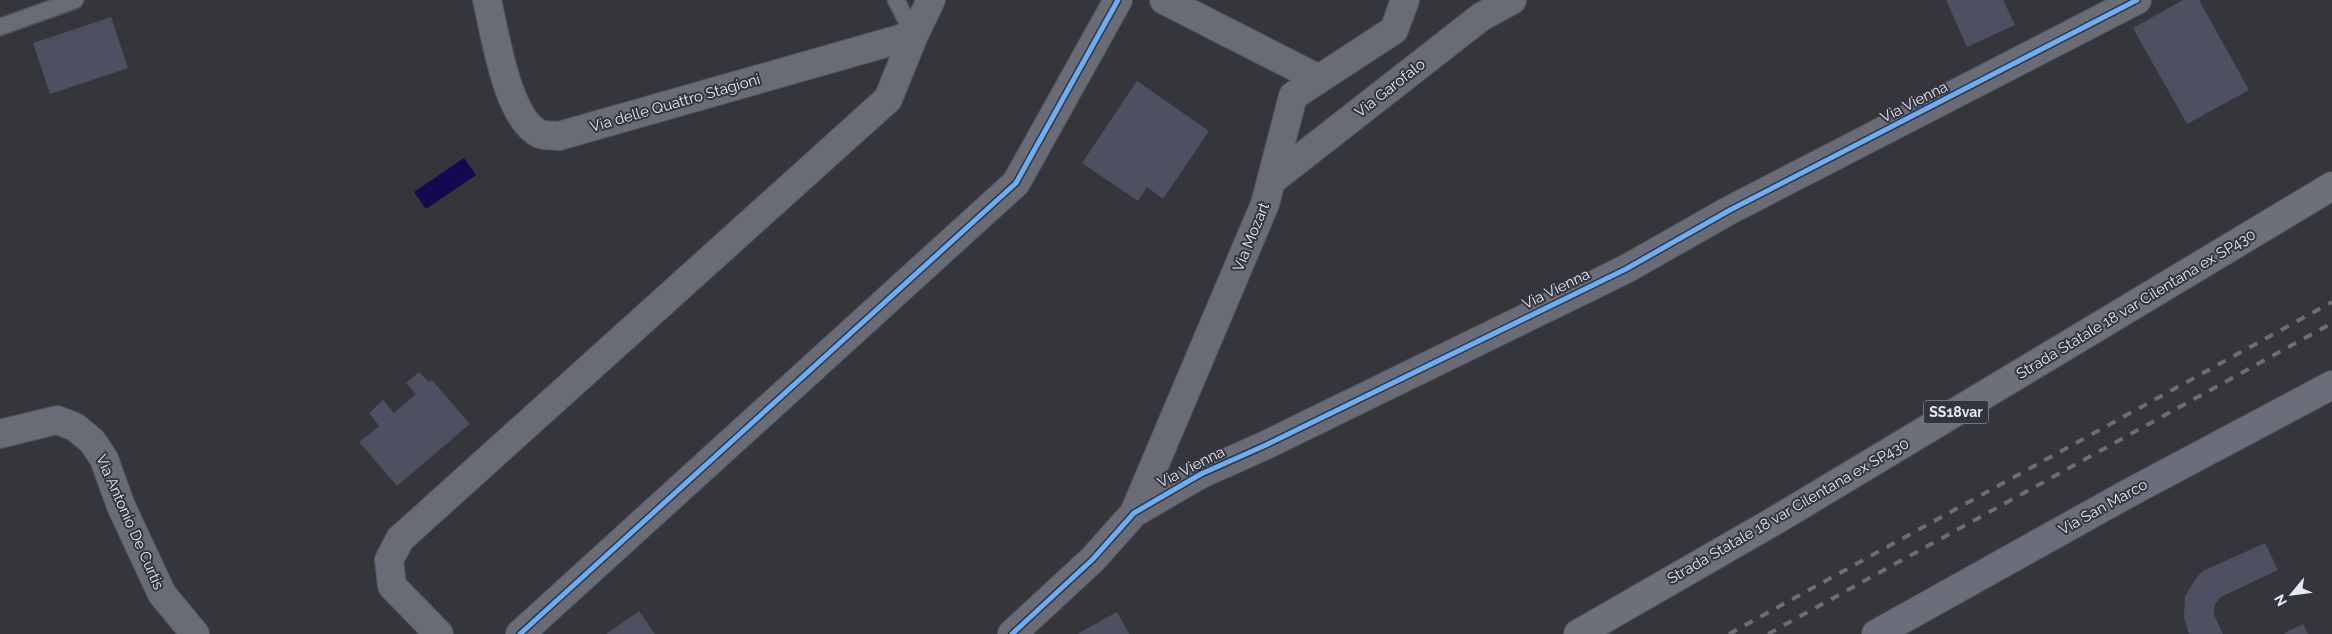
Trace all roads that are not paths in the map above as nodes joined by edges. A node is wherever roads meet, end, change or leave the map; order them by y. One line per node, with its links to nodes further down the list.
1 (75, 0): 10 (lane)
2 (487, 0): 11 (street, Via delle Quattro Stagioni)
3 (896, 0): 11 (lane)
4 (931, 0): 11 (street)
5 (1118, 0): 20 (street)
6 (1164, 0): 12 (street)
7 (1405, 0): 12 (street, Via Mozart)
8 (1512, 0): 13 (street, Via Garofalo)
9 (2137, 0): 17 (street, Via Vienna)
10 (0, 27)
11 (914, 36): 19 (street)
12 (1319, 79): 13 (street, Via Mozart)
13 (1271, 181): 17 (street, Via Mozart)
14 (2332, 186): 22 (highway, Strada Statale 18 var Cilentana ex SP430 / SS18var)
15 (2332, 385): 23 (main road, Via San Marco)
16 (0, 434): 18 (street, Via Antonio De Curtis)
17 (1134, 513): 21 (street, Via Vienna)
18 (195, 634)
19 (439, 634)
20 (520, 634)
21 (1012, 634)
22 (1578, 634)
23 (1876, 634)

